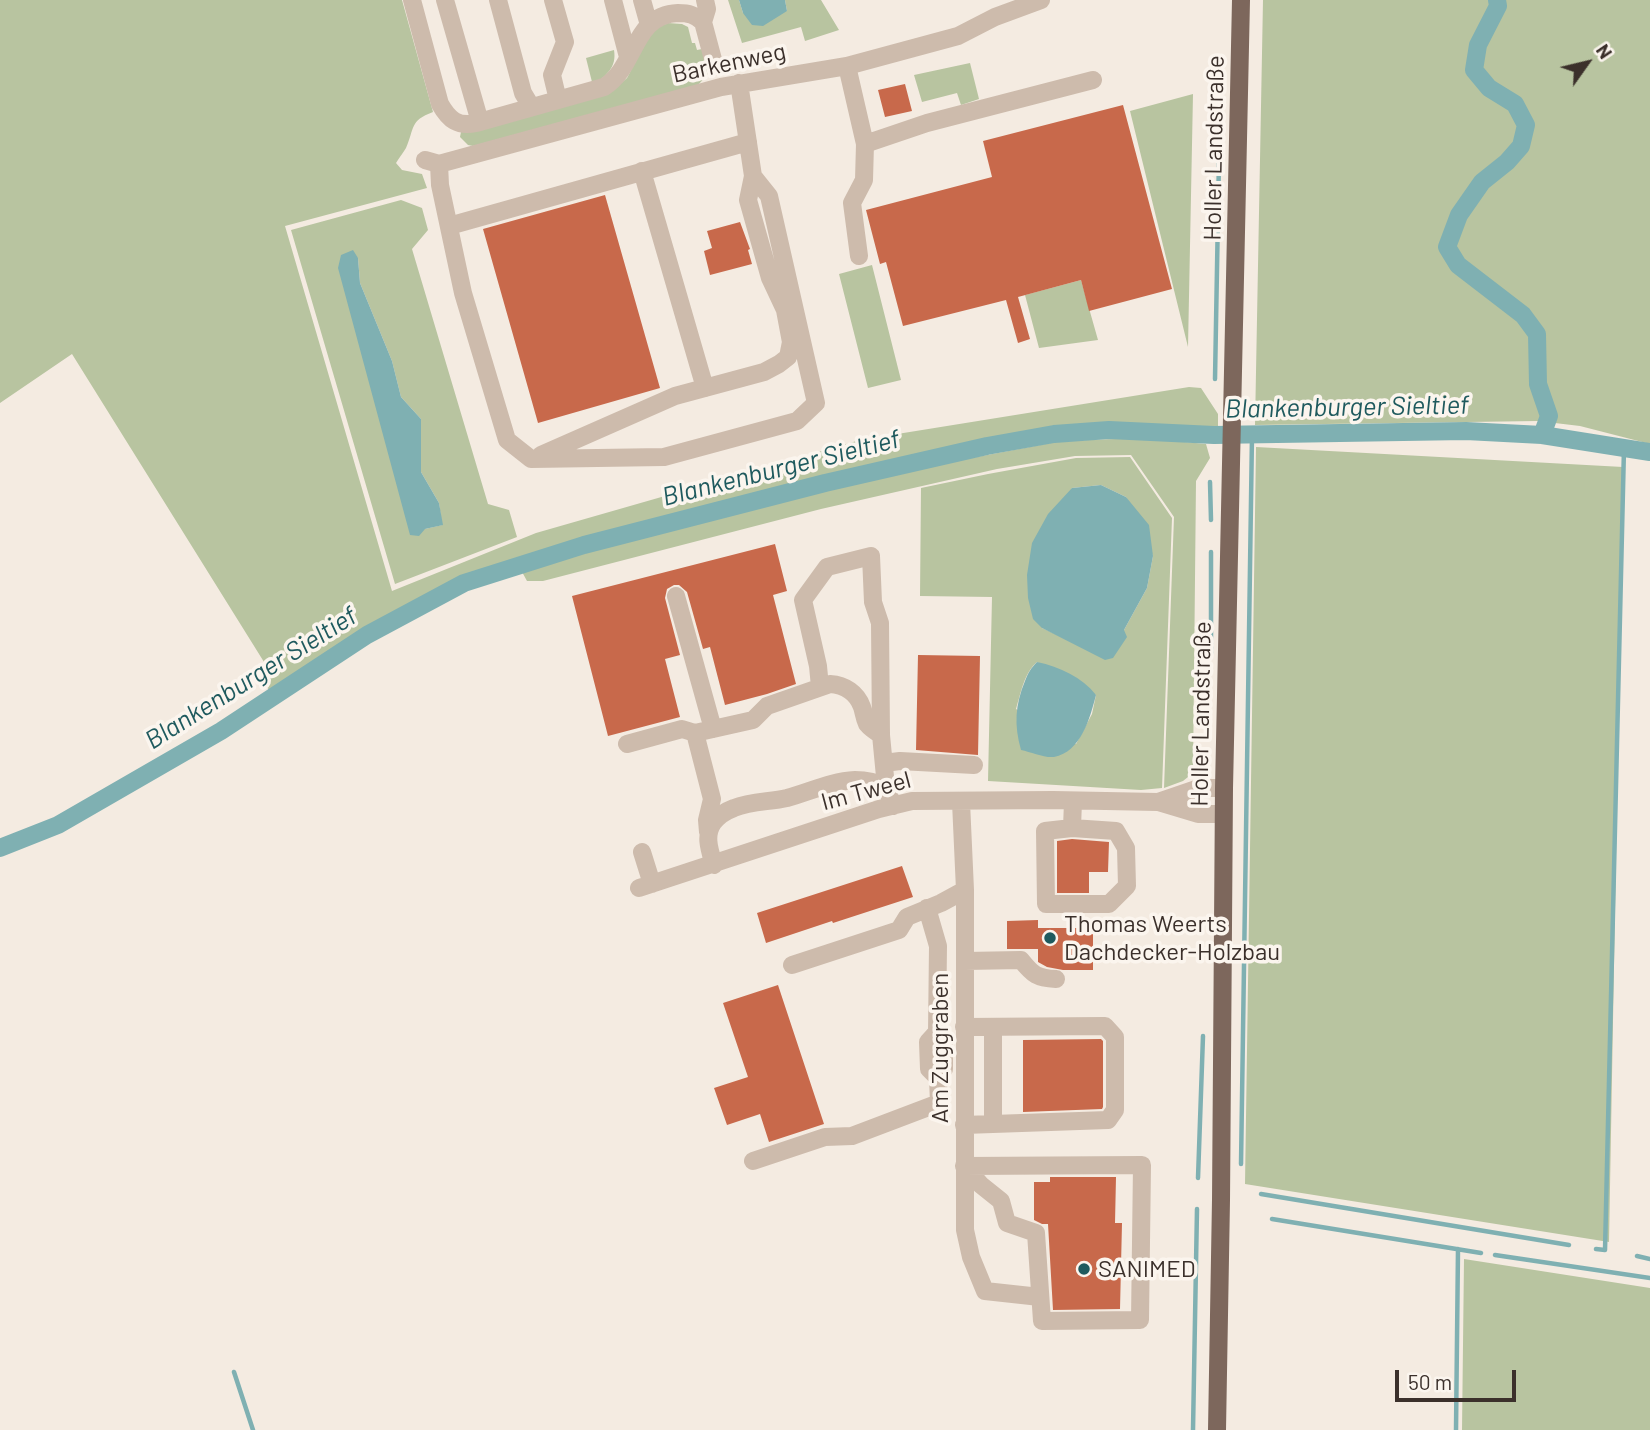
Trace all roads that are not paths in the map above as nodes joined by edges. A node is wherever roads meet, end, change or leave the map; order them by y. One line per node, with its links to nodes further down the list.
1 (412, 0): 19 (street)
2 (445, 0): 19 (street)
3 (498, 0): 18 (street)
4 (553, 0): 17 (street)
5 (613, 0): 12 (street)
6 (642, 0): 11 (street)
7 (705, 0): 10 (street)
8 (1041, 0): 13 (street, Barkenweg)
9 (1241, 0): 37 (main road, Holler Landstraße)
10 (703, 22): 11 (street); 14 (street)
11 (649, 25): 12 (street)
12 (628, 57): 17 (street)
13 (847, 66): 16 (street, Barkenweg); 21 (street)
14 (715, 67)
15 (1093, 80): 21 (street)
16 (739, 83): 20 (street); 24 (street, Barkenweg)
17 (558, 100): 18 (street)
18 (533, 106): 19 (street)
19 (480, 122)
20 (748, 142): 22 (street); 23 (street)
21 (865, 144): 25 (street)
22 (642, 171): 24 (street); 26 (street)
23 (753, 176): 26 (street); 27 (street)
24 (449, 226): 27 (street)
25 (859, 256)
26 (705, 388): 27 (street)
27 (531, 459)
28 (676, 596): 30 (street)
29 (820, 687): 30 (street); 32 (street); 32 (street)
30 (713, 729): 31 (street)
31 (695, 733): 33 (street); 44 (street)
32 (881, 735): 34 (street)
33 (627, 744)
34 (884, 762): 35 (street); 36 (street)
35 (974, 765)
36 (886, 787): 41 (street); 44 (street)
37 (1224, 788): 40 (street, Im Tweel); 42 (main road, Holler Landstraße)
38 (1073, 800): 39 (street, Im Tweel); 40 (street, Im Tweel); 43 (street)
39 (961, 802): 41 (street, Im Tweel); 47 (street, Am Zuggraben)
40 (1158, 802): 42 (street, Im Tweel)
41 (893, 806): 46 (street, Im Tweel)
42 (1223, 814): 59 (main road, Holler Landstraße)
43 (1072, 828): 43 (street)
44 (708, 832): 46 (street)
45 (642, 852): 46 (street, Im Tweel)
46 (714, 865)
47 (965, 890): 48 (street); 49 (street, Am Zuggraben)
48 (927, 908): 50 (street); 56 (street)
49 (965, 961): 51 (street); 52 (street, Am Zuggraben)
50 (792, 965)
51 (1056, 979)
52 (964, 1027): 53 (street); 54 (street, Am Zuggraben)
53 (992, 1027): 55 (street); 55 (street)
54 (964, 1125): 55 (street); 57 (street, Am Zuggraben)
55 (993, 1125)
56 (753, 1161)
57 (964, 1166): 58 (street); 58 (street, Am Zuggraben); 58 (street)
58 (1040, 1297)
59 (1217, 1430)

